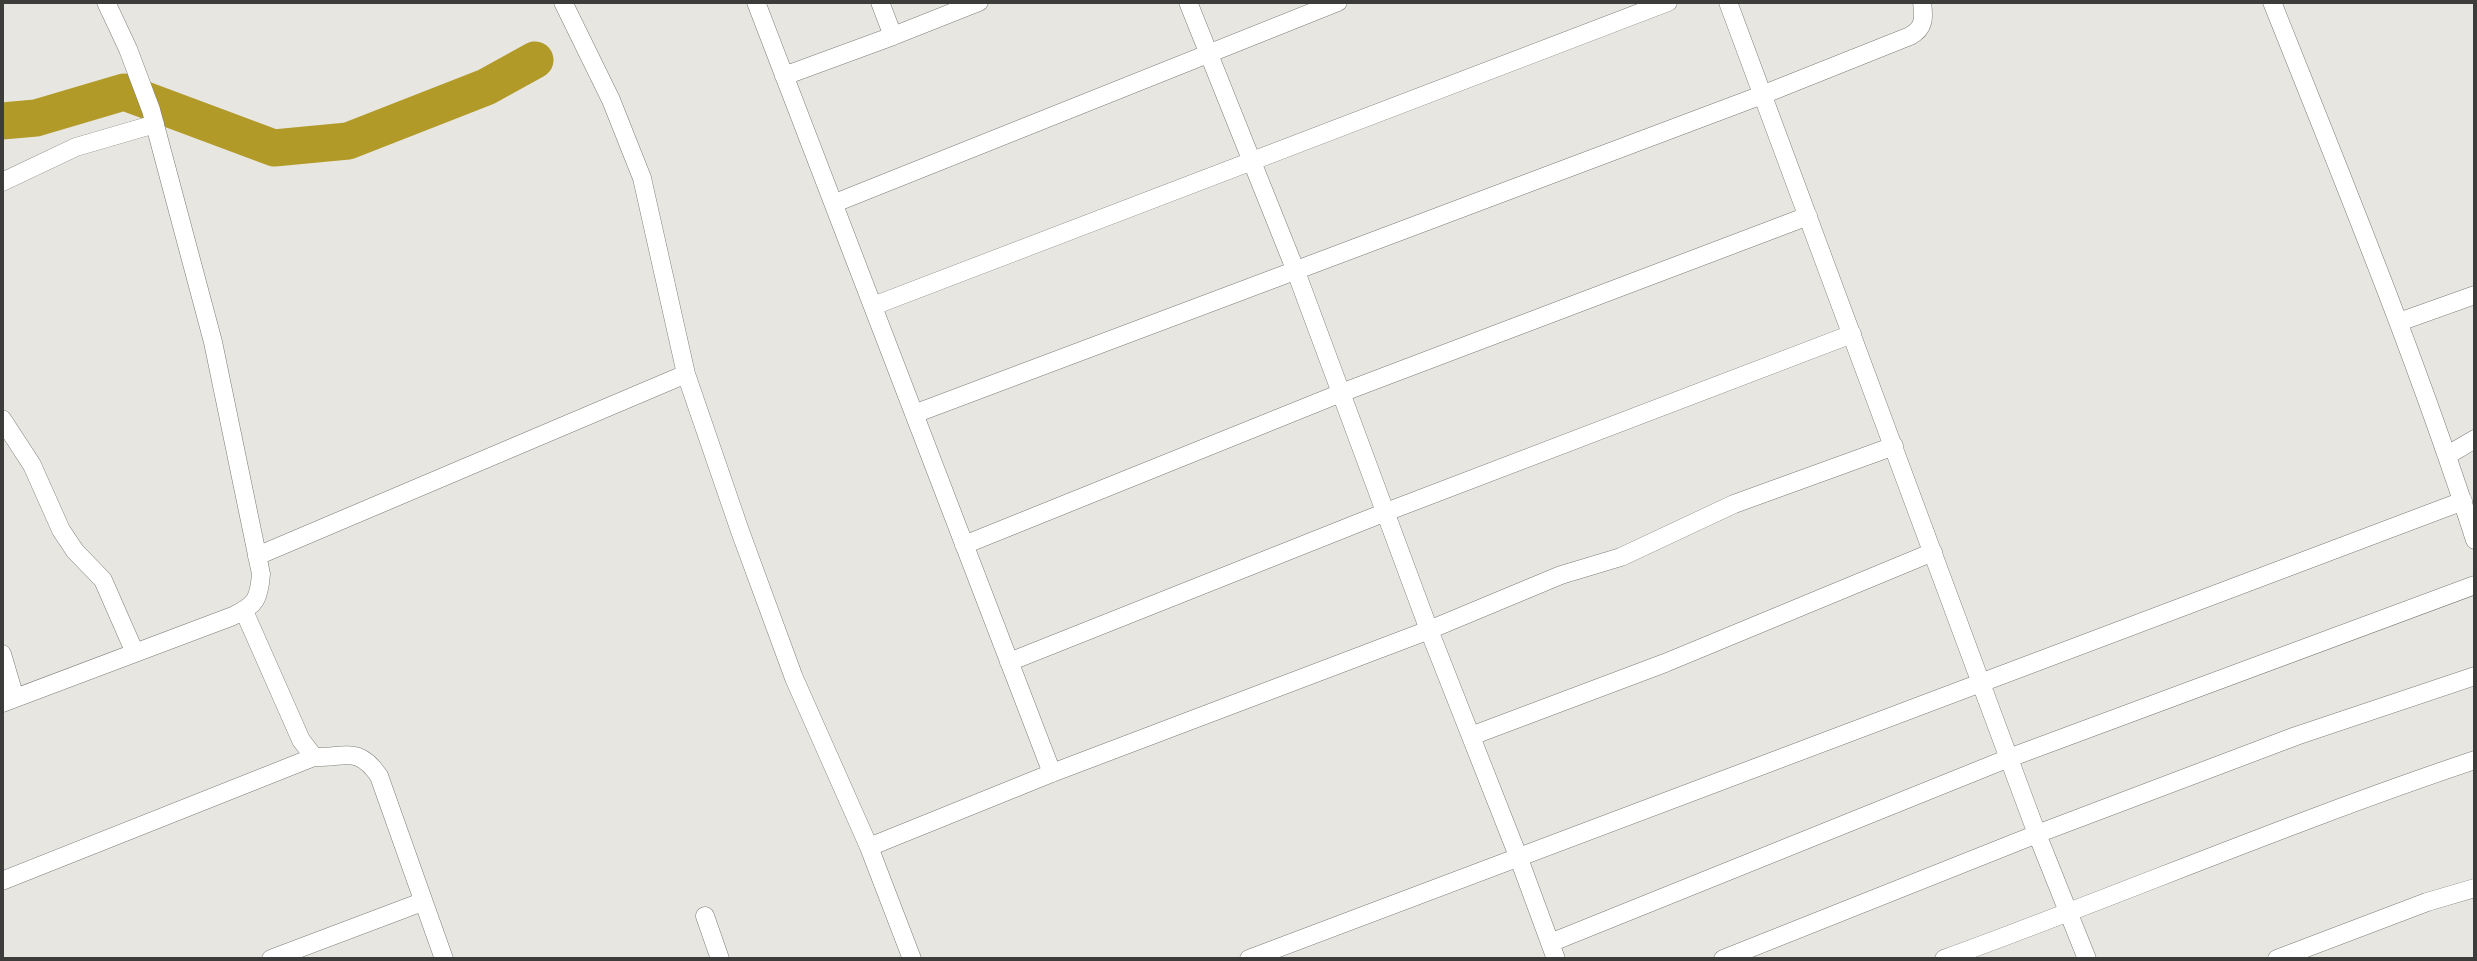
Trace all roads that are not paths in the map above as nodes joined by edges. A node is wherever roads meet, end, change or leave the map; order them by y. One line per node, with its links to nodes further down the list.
1 (106, 2): 16 (street)
2 (756, 2): 14 (street)
3 (880, 2): 12 (street)
4 (979, 2): 12 (street)
5 (1188, 2): 13 (street)
6 (1338, 2): 13 (street)
7 (1668, 2): 17 (street)
8 (1728, 2): 15 (street)
9 (1922, 2): 15 (street)
10 (2272, 2): 24 (street)
11 (567, 10): 26 (street)
12 (893, 36): 14 (street)
13 (1207, 52): 17 (street); 19 (street)
14 (784, 76): 19 (street)
15 (1762, 95): 20 (street); 21 (street)
16 (153, 117): 18 (street); 38 (street)
17 (1250, 160): 21 (street); 23 (street)
18 (2, 182)
19 (835, 203): 23 (street)
20 (1808, 216): 25 (street); 27 (street)
21 (1295, 269): 27 (street); 28 (street)
22 (2475, 295): 24 (street)
23 (873, 306): 28 (street)
24 (2399, 323): 32 (street)
25 (1852, 334): 31 (street); 34 (street)
26 (686, 374): 38 (street); 54 (street)
27 (1340, 393): 34 (street); 36 (street)
28 (914, 414): 36 (street)
29 (2, 419): 42 (street)
30 (2475, 439): 32 (street)
31 (1894, 446): 37 (street); 41 (street)
32 (2448, 455): 33 (street)
33 (2463, 501): 35 (street); 46 (street)
34 (1386, 512): 41 (street); 44 (street)
35 (2475, 540)
36 (964, 545): 44 (street)
37 (1933, 552): 46 (street); 48 (street)
38 (257, 556): 40 (street)
39 (2475, 585): 50 (street)
40 (244, 611): 42 (street); 49 (street)
41 (1429, 630): 48 (street); 52 (street)
42 (135, 653): 47 (street)
43 (2, 654): 47 (street)
44 (1009, 662): 52 (street)
45 (2475, 676): 53 (street)
46 (1981, 682): 50 (street); 55 (street)
47 (8, 701)
48 (1471, 736): 55 (street)
49 (314, 757): 56 (street); 58 (street)
50 (2009, 758): 53 (street); 61 (street)
51 (2475, 760): 59 (street)
52 (1052, 773): 54 (street)
53 (2037, 834): 59 (street); 67 (street)
54 (869, 847): 65 (street)
55 (1518, 856): 61 (street); 66 (street)
56 (2, 881)
57 (2475, 888): 70 (street)
58 (422, 902): 62 (street); 63 (street)
59 (2069, 914): 68 (street); 69 (street)
60 (705, 916): 64 (street)
61 (1553, 951)
62 (271, 959)
63 (444, 959)
64 (720, 959)
65 (912, 959)
66 (1249, 959)
67 (1723, 959)
68 (1944, 959)
69 (2088, 959)
70 (2277, 959)

